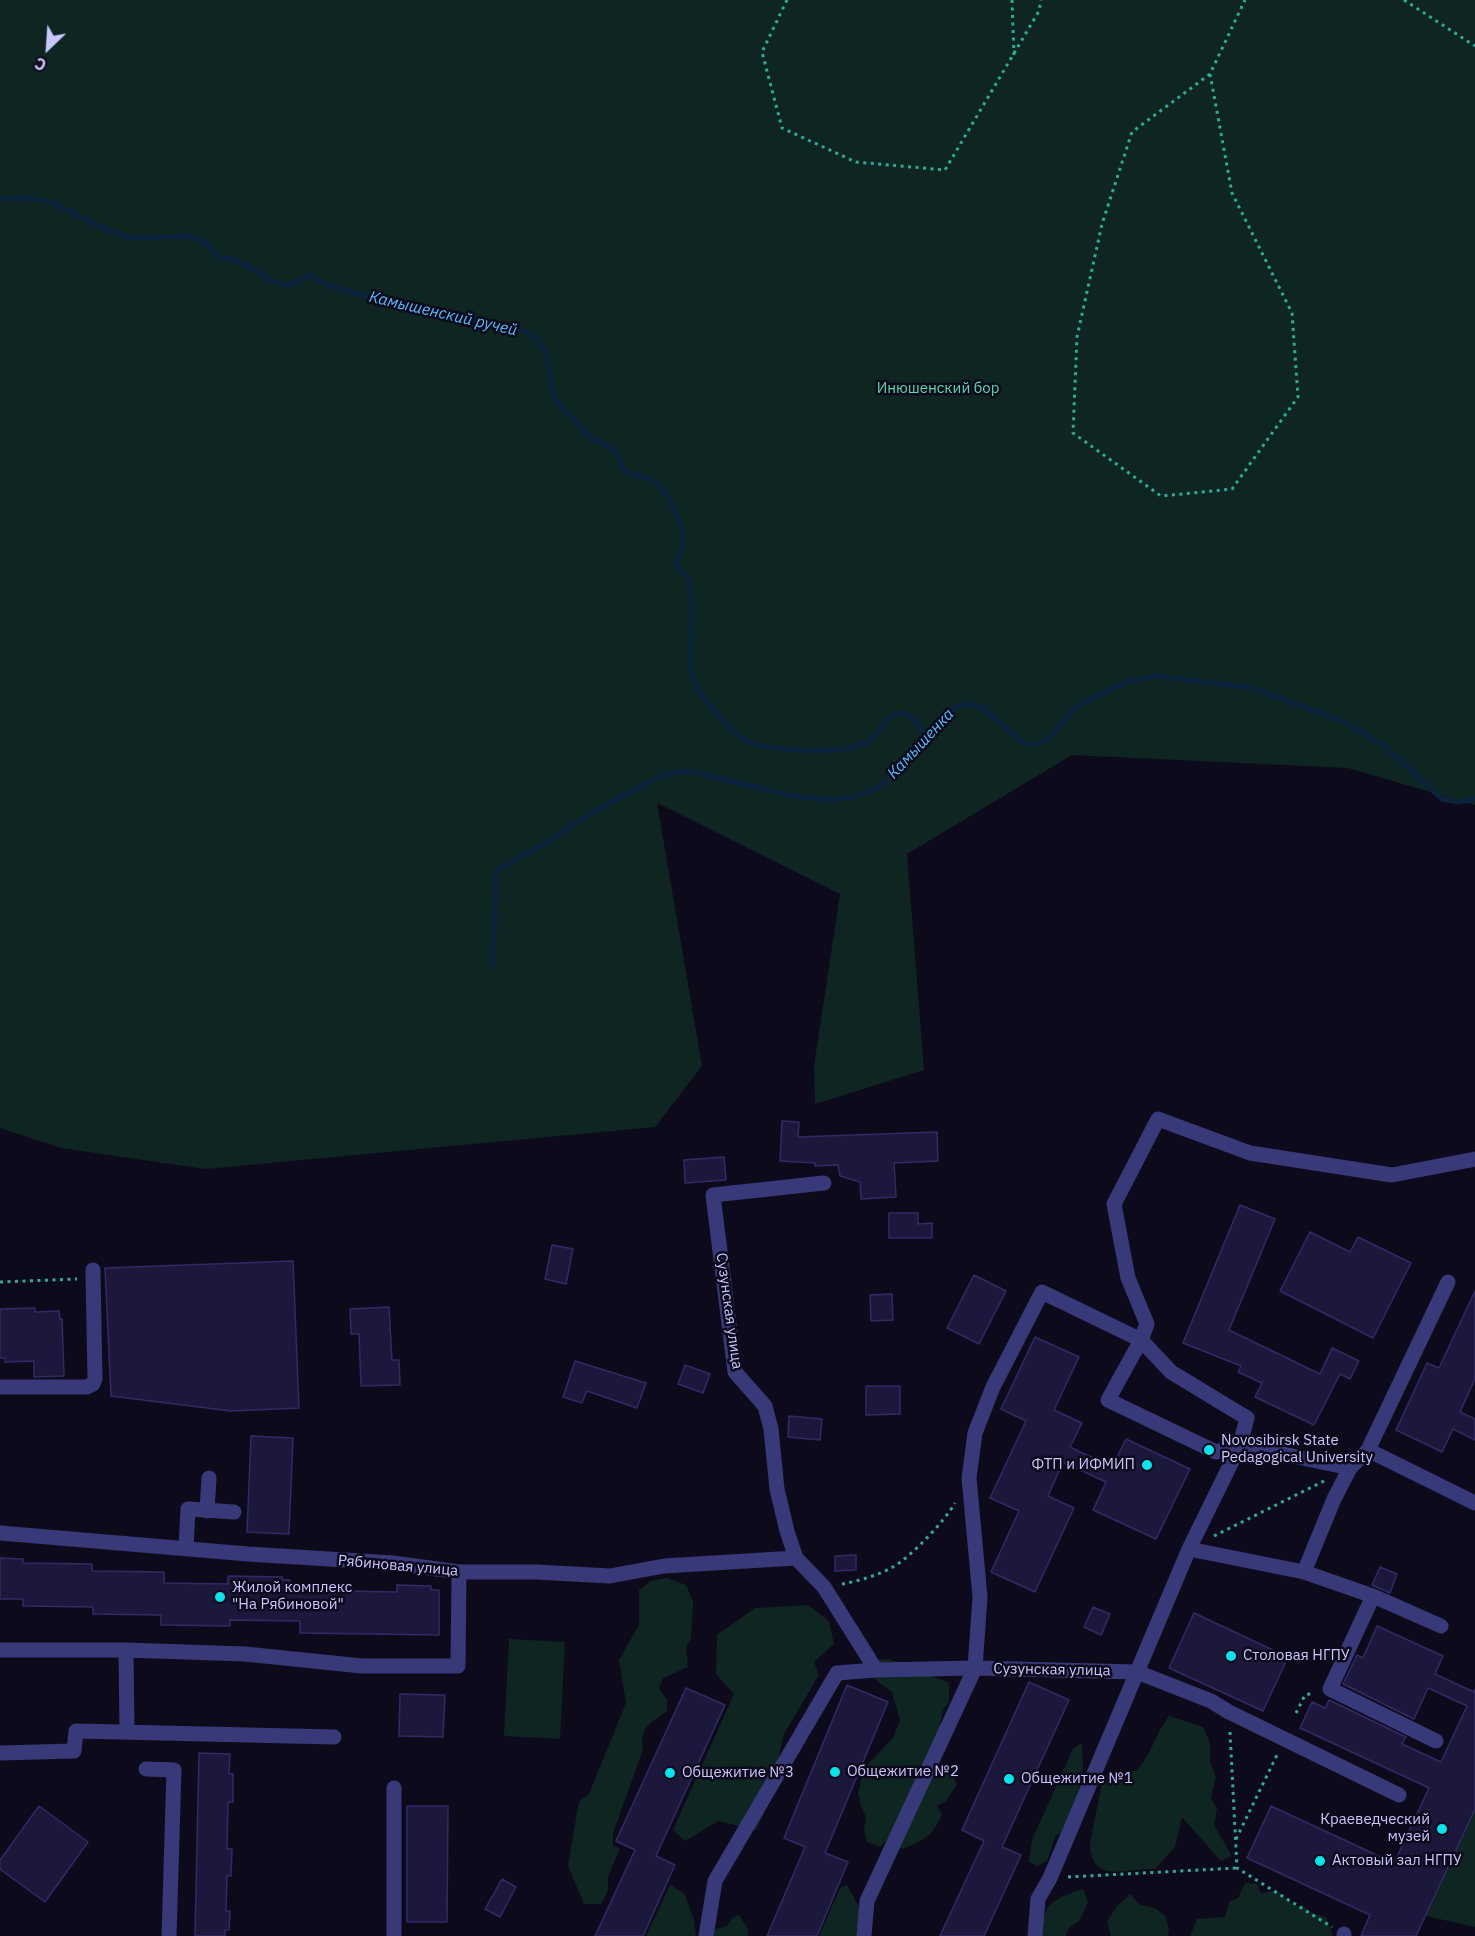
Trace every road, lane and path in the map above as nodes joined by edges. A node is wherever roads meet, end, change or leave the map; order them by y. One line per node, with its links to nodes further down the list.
1 (787, 0): 7 (path)
2 (1012, 0): 7 (path)
3 (1041, 0): 7 (path)
4 (1245, 0): 8 (path)
5 (1404, 0): 6 (path)
6 (1475, 46)
7 (1014, 56)
8 (1210, 74): 8 (path)
9 (1475, 1159): 14 (street)
10 (824, 1182): 27 (street, Сузунская улица)
11 (93, 1274): 12 (path); 15 (street)
12 (0, 1282)
13 (1448, 1282): 17 (street)
14 (1141, 1340): 16 (street); 16 (street); 20 (street)
15 (0, 1388)
16 (1240, 1445): 18 (street); 26 (street)
17 (1368, 1450): 18 (street); 21 (street)
18 (1350, 1468): 26 (path); 29 (street)
19 (209, 1478): 22 (street)
20 (969, 1478): 30 (path); 35 (street)
21 (1475, 1503)
22 (207, 1510): 23 (street); 25 (street)
23 (234, 1512)
24 (0, 1533): 25 (street, Рябиновая улица)
25 (186, 1548): 28 (street, Рябиновая улица)
26 (1189, 1549): 29 (street); 37 (street)
27 (796, 1558): 28 (street, Рябиновая улица); 30 (street, Сузунская улица)
28 (459, 1572): 34 (street)
29 (1304, 1572): 31 (street)
30 (824, 1587): 36 (street, Сузунская улица)
31 (1373, 1596): 32 (street); 38 (street)
32 (1441, 1626)
33 (0, 1650): 34 (street)
34 (126, 1650): 41 (street)
35 (975, 1668): 36 (street, Сузунская улица); 37 (street, Сузунская улица); 56 (street)
36 (876, 1670): 55 (street)
37 (1137, 1672): 39 (street, Сузунская улица); 51 (street)
38 (1330, 1689): 40 (path); 44 (street)
39 (1229, 1713): 43 (street, Сузунская улица); 49 (path)
40 (1296, 1713)
41 (127, 1732): 42 (street); 45 (street)
42 (334, 1737)
43 (1285, 1739): 48 (street, Сузунская улица); 49 (path)
44 (1436, 1741)
45 (0, 1753)
46 (146, 1769): 53 (street)
47 (394, 1788): 54 (street)
48 (1399, 1795)
49 (1236, 1841): 50 (path)
50 (1237, 1868): 51 (path); 52 (path)
51 (1050, 1878): 57 (street)
52 (1344, 1935)
53 (169, 1936)
54 (394, 1936)
55 (706, 1936)
56 (864, 1936)
57 (1035, 1936)

